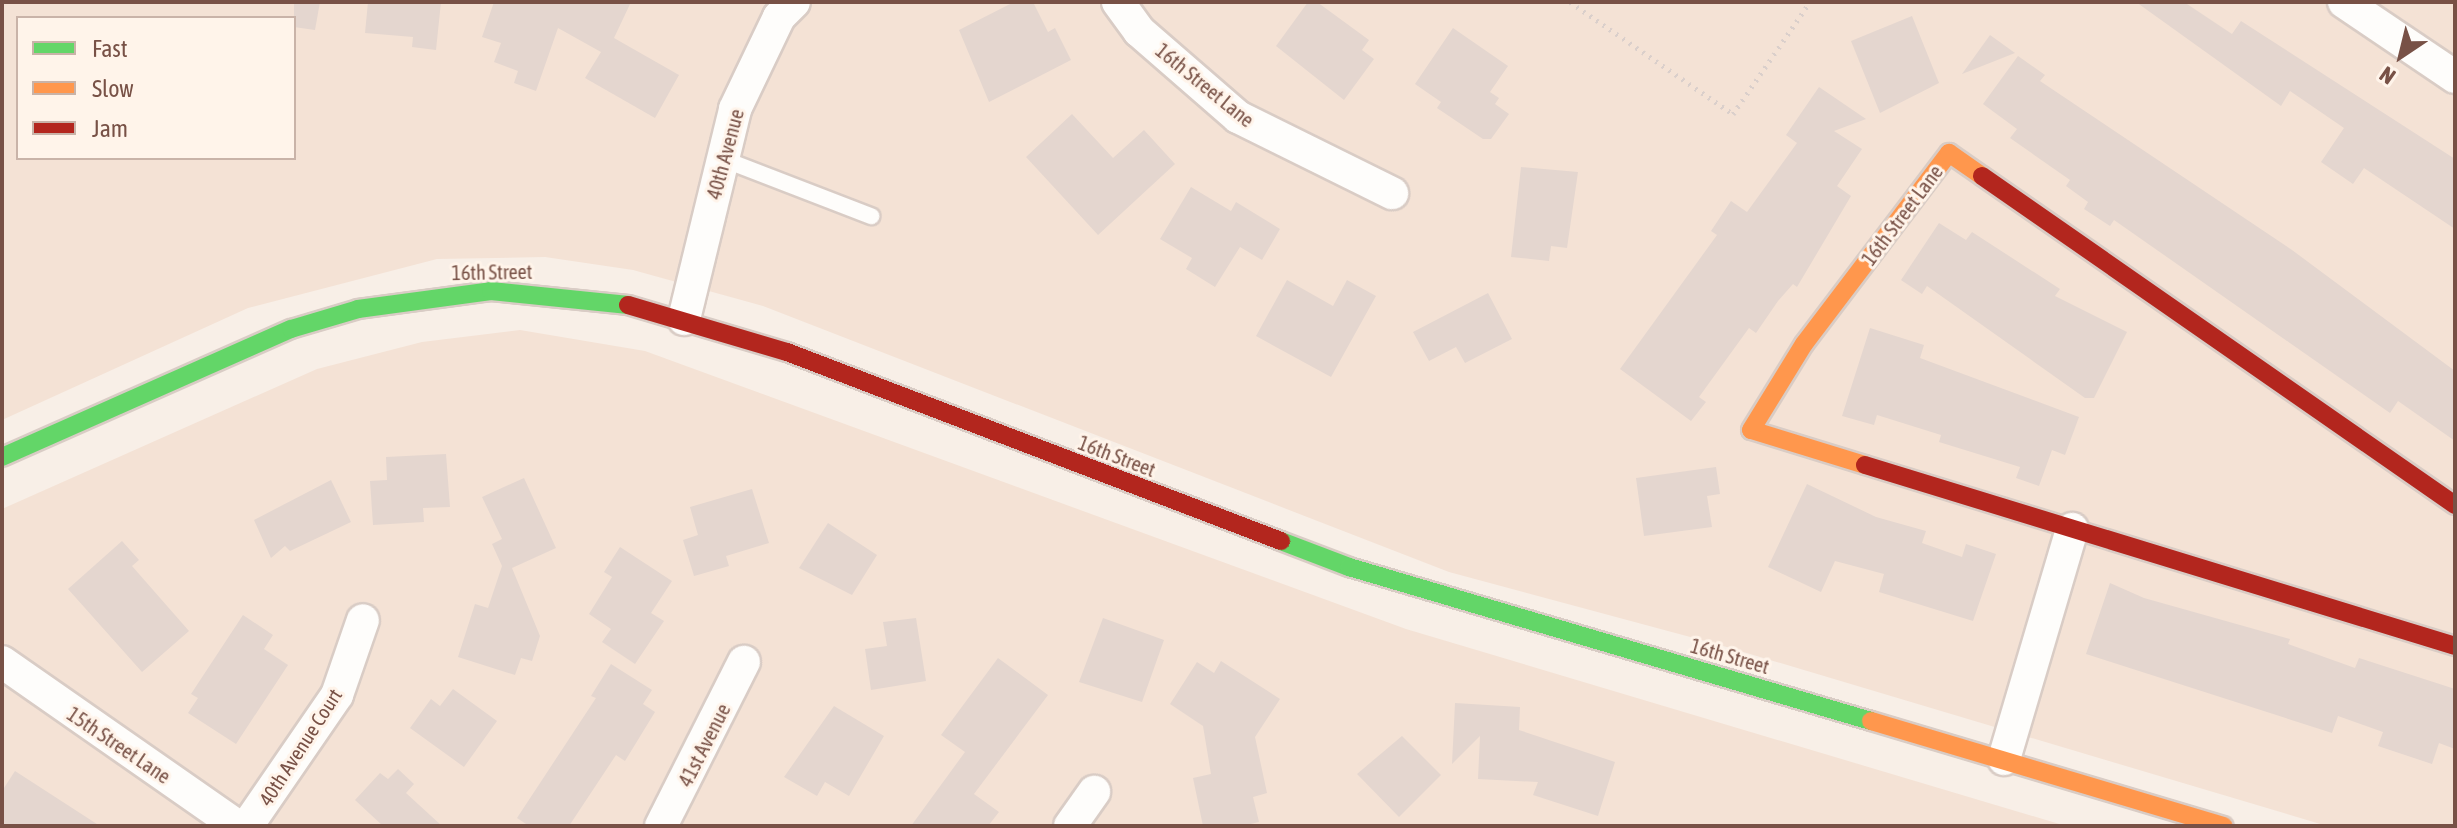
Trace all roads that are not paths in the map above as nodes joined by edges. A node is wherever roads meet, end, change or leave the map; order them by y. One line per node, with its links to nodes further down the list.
1 (1118, 2): 6 (street, 16th Street Lane)
2 (2344, 2): 4 (street)
3 (778, 7): 5 (street, 40th Avenue)
4 (2455, 77)
5 (723, 159): 7 (lane); 8 (street, 40th Avenue)
6 (1392, 193)
7 (871, 216)
8 (684, 319): 9 (main road, 16th Street); 16 (main road, 16th Street)
9 (2, 457)
10 (2455, 505): 11 (main road, 16th Street Lane)
11 (2072, 529): 13 (main road, 16th Street Lane); 16 (street)
12 (363, 620): 19 (street, 40th Avenue Court)
13 (2455, 646)
14 (2, 662): 18 (street, 15th Street Lane)
15 (744, 662): 20 (street, 41st Avenue)
16 (2004, 759): 22 (main road, 16th Street)
17 (1094, 792): 21 (street)
18 (237, 826)
19 (247, 826)
20 (661, 826)
21 (1070, 826)
22 (2224, 826)

